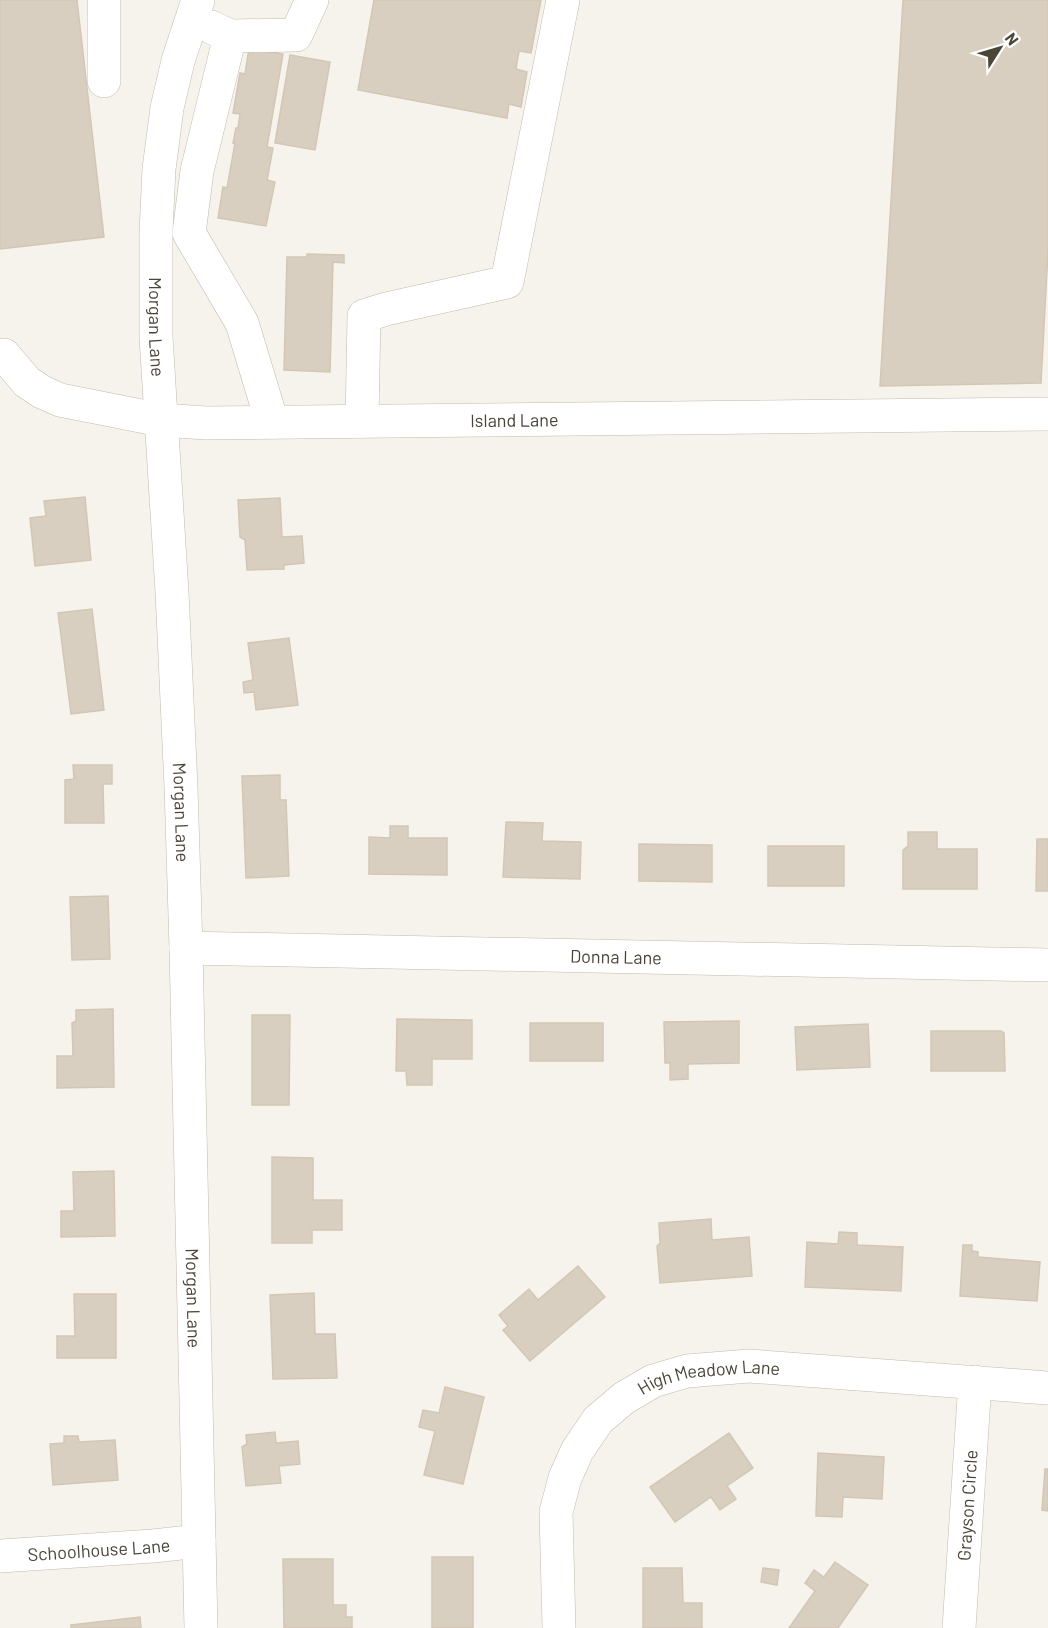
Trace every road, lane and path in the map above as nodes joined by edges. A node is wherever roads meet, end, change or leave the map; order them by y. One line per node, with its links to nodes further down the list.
1 (104, 0): 6 (street)
2 (312, 0): 5 (street)
3 (563, 0): 11 (street)
4 (194, 9): 5 (street); 9 (street, Morgan Lane)
5 (230, 36): 10 (street)
6 (104, 81)
7 (1, 353): 9 (street, Island Lane)
8 (1048, 414): 11 (street, Island Lane)
9 (161, 420): 10 (street, Island Lane); 12 (street, Morgan Lane)
10 (272, 422): 11 (street, Island Lane)
11 (362, 422)
12 (186, 948): 13 (street, Donna Lane); 16 (street, Morgan Lane)
13 (1048, 965)
14 (975, 1382): 15 (street, High Meadow Lane); 19 (street, High Meadow Lane); 20 (street, Grayson Circle)
15 (1048, 1388)
16 (199, 1541): 17 (street, Schoolhouse Lane); 18 (street, Morgan Lane)
17 (0, 1556)
18 (201, 1628)
19 (559, 1628)
20 (959, 1628)

